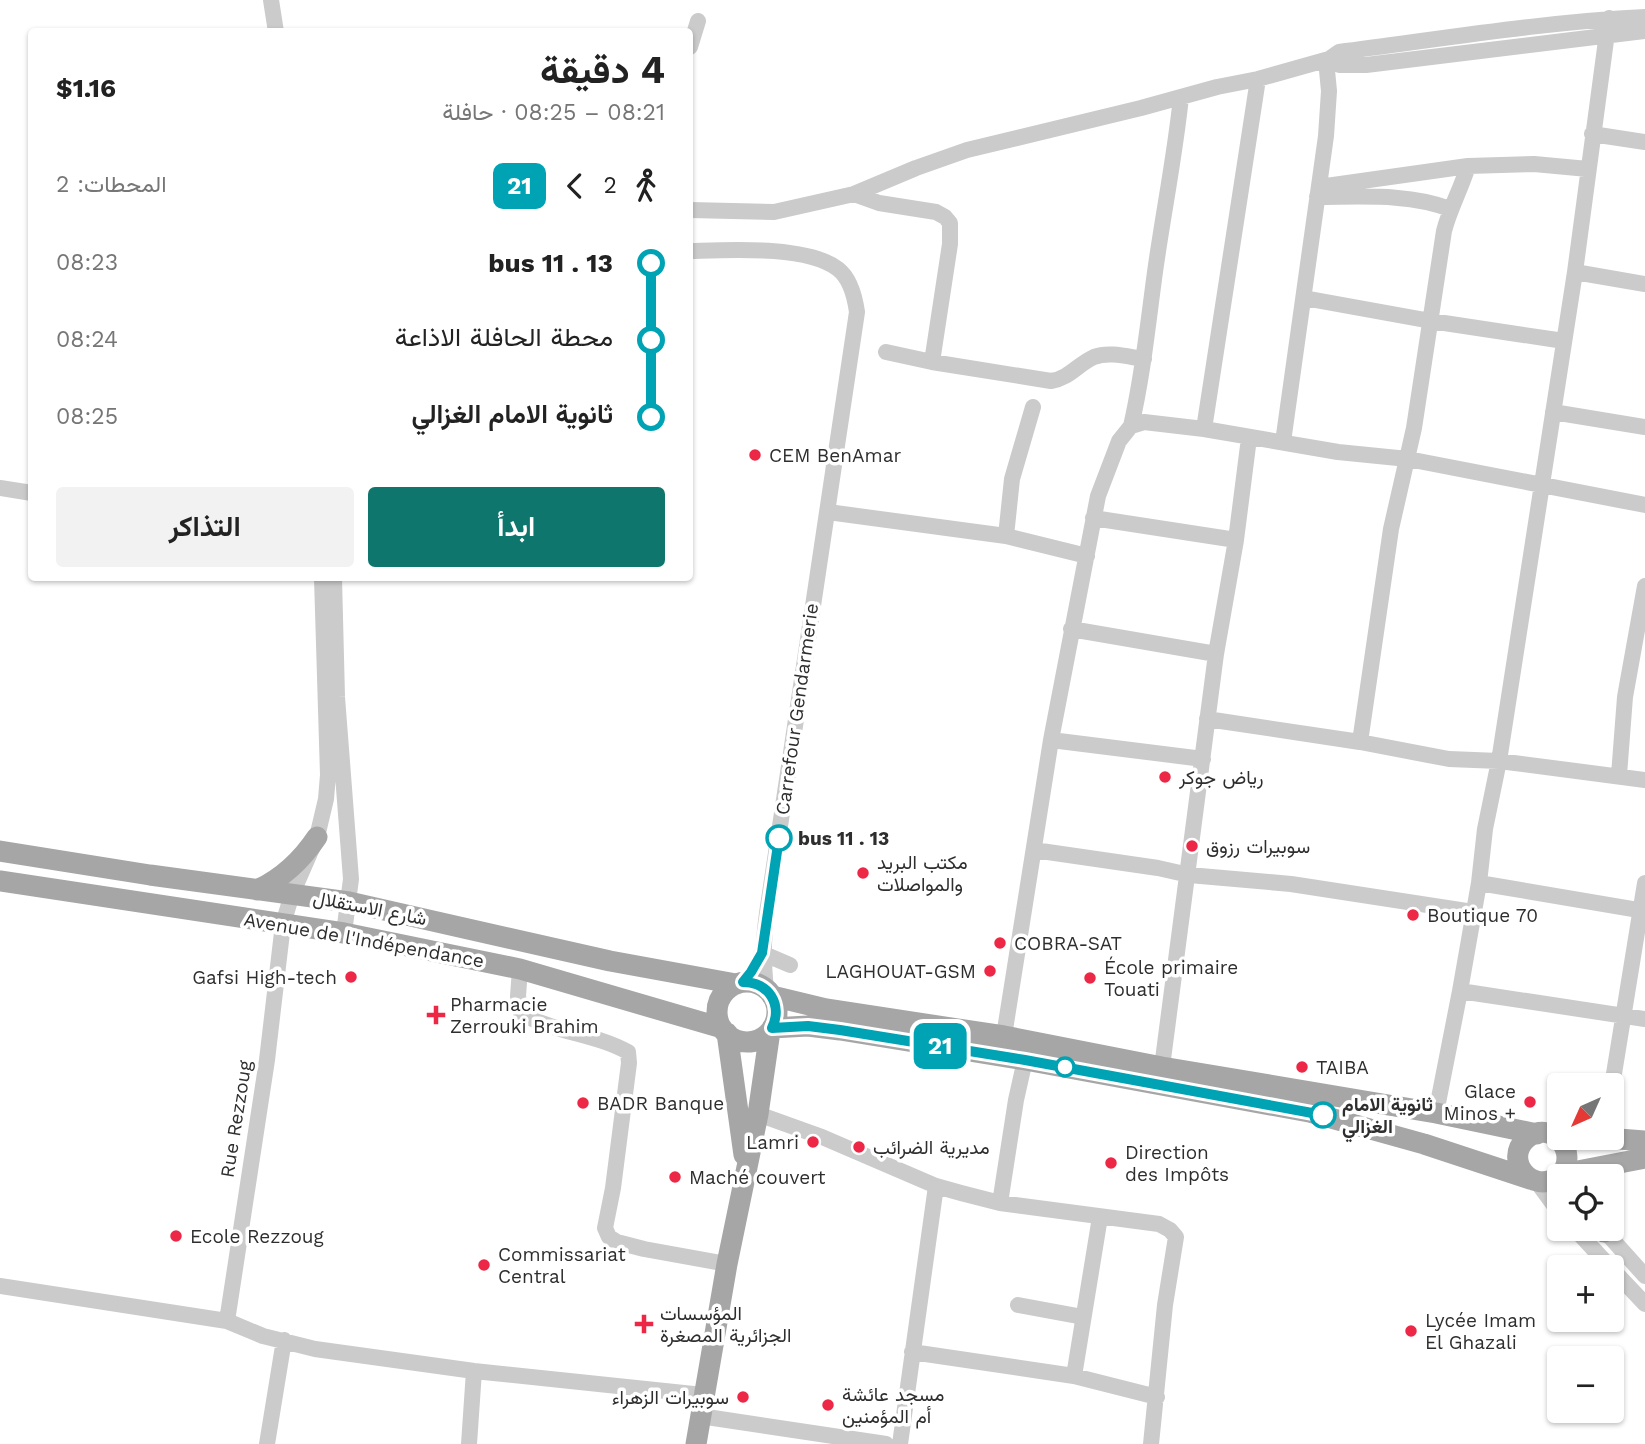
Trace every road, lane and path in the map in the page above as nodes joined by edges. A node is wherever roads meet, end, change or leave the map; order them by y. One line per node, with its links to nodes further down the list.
1 (271, 0): 6 (street)
2 (281, 0): 7 (street)
3 (1645, 17): 5 (street)
4 (698, 21): 9 (street)
5 (1608, 26): 8 (street); 10 (street); 13 (street)
6 (275, 28)
7 (284, 28)
8 (1645, 31)
9 (693, 37)
10 (1327, 60): 11 (street); 17 (street)
11 (1258, 79): 12 (street); 34 (street)
12 (1181, 97): 18 (street); 28 (street)
13 (1592, 134): 14 (street); 16 (street)
14 (1645, 142)
15 (1468, 166): 16 (street); 17 (street); 19 (street)
16 (1588, 169): 22 (street)
17 (1318, 192): 19 (street); 24 (street)
18 (855, 194): 20 (street); 29 (street)
19 (1450, 209): 25 (street)
20 (693, 210)
21 (693, 251): 42 (street, Carrefour Gendarmerie)
22 (1575, 272): 23 (street); 26 (street)
23 (1645, 284)
24 (1304, 298): 25 (street); 36 (street)
25 (1431, 321): 26 (street); 37 (street)
26 (1564, 341): 31 (street)
27 (886, 352): 29 (street)
28 (1144, 359): 29 (street); 32 (street)
29 (932, 362)
30 (1033, 407): 44 (street)
31 (1553, 412): 33 (street); 38 (street)
32 (1131, 426): 34 (street); 43 (street)
33 (1645, 427)
34 (1204, 429): 35 (street)
35 (1249, 438): 36 (street); 45 (street)
36 (1283, 442): 37 (street)
37 (1408, 459): 38 (street); 54 (street)
38 (1541, 484): 41 (street); 56 (street)
39 (0, 488): 40 (street)
40 (28, 492)
41 (1645, 505)
42 (828, 512): 44 (street); 77 (street, Carrefour Gendarmerie)
43 (1093, 518): 45 (street); 46 (street)
44 (1006, 536): 46 (street)
45 (1236, 540): 51 (street)
46 (1087, 556): 50 (street)
47 (323, 581): 59 (street, Rue Rezzoug)
48 (334, 581): 71 (street)
49 (1645, 586): 57 (street)
50 (1071, 629): 51 (street); 53 (street)
51 (1216, 654): 52 (street)
52 (1208, 719): 54 (street); 55 (street)
53 (1051, 740): 55 (street); 60 (street)
54 (1360, 742): 56 (street)
55 (1203, 760): 64 (street)
56 (1499, 761): 57 (street); 66 (street)
57 (1619, 775): 58 (street)
58 (1645, 780)
59 (317, 837): 69 (main road); 70 (street, Rue Rezzoug)
60 (1034, 850): 64 (street); 87 (street)
61 (0, 851): 62 (main road, شارع الاستقلال)
62 (54, 860): 63 (main road, شارع الاستقلال); 68 (main road)
63 (150, 875): 69 (main road, شارع الاستقلال); 72 (main road)
64 (1189, 875): 74 (street); 89 (street)
65 (0, 881): 68 (main road, Avenue de l'Indépendance)
66 (1479, 883): 73 (street); 74 (street)
67 (1645, 883): 73 (street)
68 (50, 888): 72 (main road, Avenue de l'Indépendance)
69 (257, 891): 70 (main road, شارع الاستقلال)
70 (292, 894): 71 (main road, شارع الاستقلال); 75 (street, Rue Rezzoug)
71 (349, 902): 76 (street); 80 (main road, شارع الاستقلال)
72 (146, 903): 75 (main road, Avenue de l'Indépendance)
73 (1642, 910): 83 (street)
74 (1473, 912): 81 (street)
75 (283, 924): 76 (main road, Avenue de l'Indépendance); 116 (street, Rue Rezzoug)
76 (344, 933): 79 (main road, Avenue de l'Indépendance)
77 (762, 953): 78 (street); 80 (street); 82 (street, Carrefour Gendarmerie)
78 (790, 965)
79 (520, 969): 86 (main road, Avenue de l'Indépendance); 109 (street)
80 (739, 983): 82 (main road); 86 (main road)
81 (1460, 991): 83 (street); 91 (street)
82 (769, 992): 85 (main road, Carrefour Gendarmerie); 87 (main road)
83 (1623, 1015): 84 (street); 90 (street)
84 (1645, 1019)
85 (771, 1030): 86 (main road); 88 (main road); 92 (main road, Carrefour Gendarmerie)
86 (724, 1031): 98 (main road)
87 (1003, 1036): 89 (main road)
88 (1025, 1060): 100 (main road); 104 (street)
89 (1162, 1067): 91 (main road)
90 (1614, 1073)
91 (1436, 1113): 93 (main road)
92 (758, 1114): 98 (main road, Carrefour Gendarmerie); 102 (street)
93 (1547, 1134)
94 (1547, 1135): 100 (main road)
95 (1624, 1139): 96 (main road)
96 (1645, 1141)
97 (1635, 1159): 99 (main road)
98 (746, 1164): 109 (main road, Carrefour Gendarmerie)
99 (1608, 1164)
100 (1533, 1181): 101 (main road); 103 (street)
101 (1547, 1182)
102 (936, 1186): 104 (street); 118 (street)
103 (1547, 1198)
104 (1000, 1203): 105 (street)
105 (1100, 1217): 115 (street); 121 (street)
106 (1586, 1241): 108 (street)
107 (1614, 1241): 110 (street)
108 (1599, 1255)
109 (727, 1264): 122 (main road, Carrefour Gendarmerie)
110 (1645, 1276)
111 (1624, 1282): 113 (street)
112 (0, 1286): 116 (street)
113 (1645, 1304)
114 (1018, 1306): 115 (street)
115 (1083, 1317): 120 (street)
116 (227, 1321): 117 (street)
117 (284, 1340): 119 (street); 123 (street)
118 (912, 1352): 120 (street); 127 (street)
119 (474, 1371): 122 (street); 124 (street)
120 (1074, 1376): 121 (street)
121 (1157, 1397): 128 (street)
122 (702, 1406): 125 (main road, Carrefour Gendarmerie); 126 (street)
123 (267, 1444)
124 (469, 1444)
125 (696, 1444)
126 (886, 1444)
127 (900, 1444)
128 (1151, 1444)

